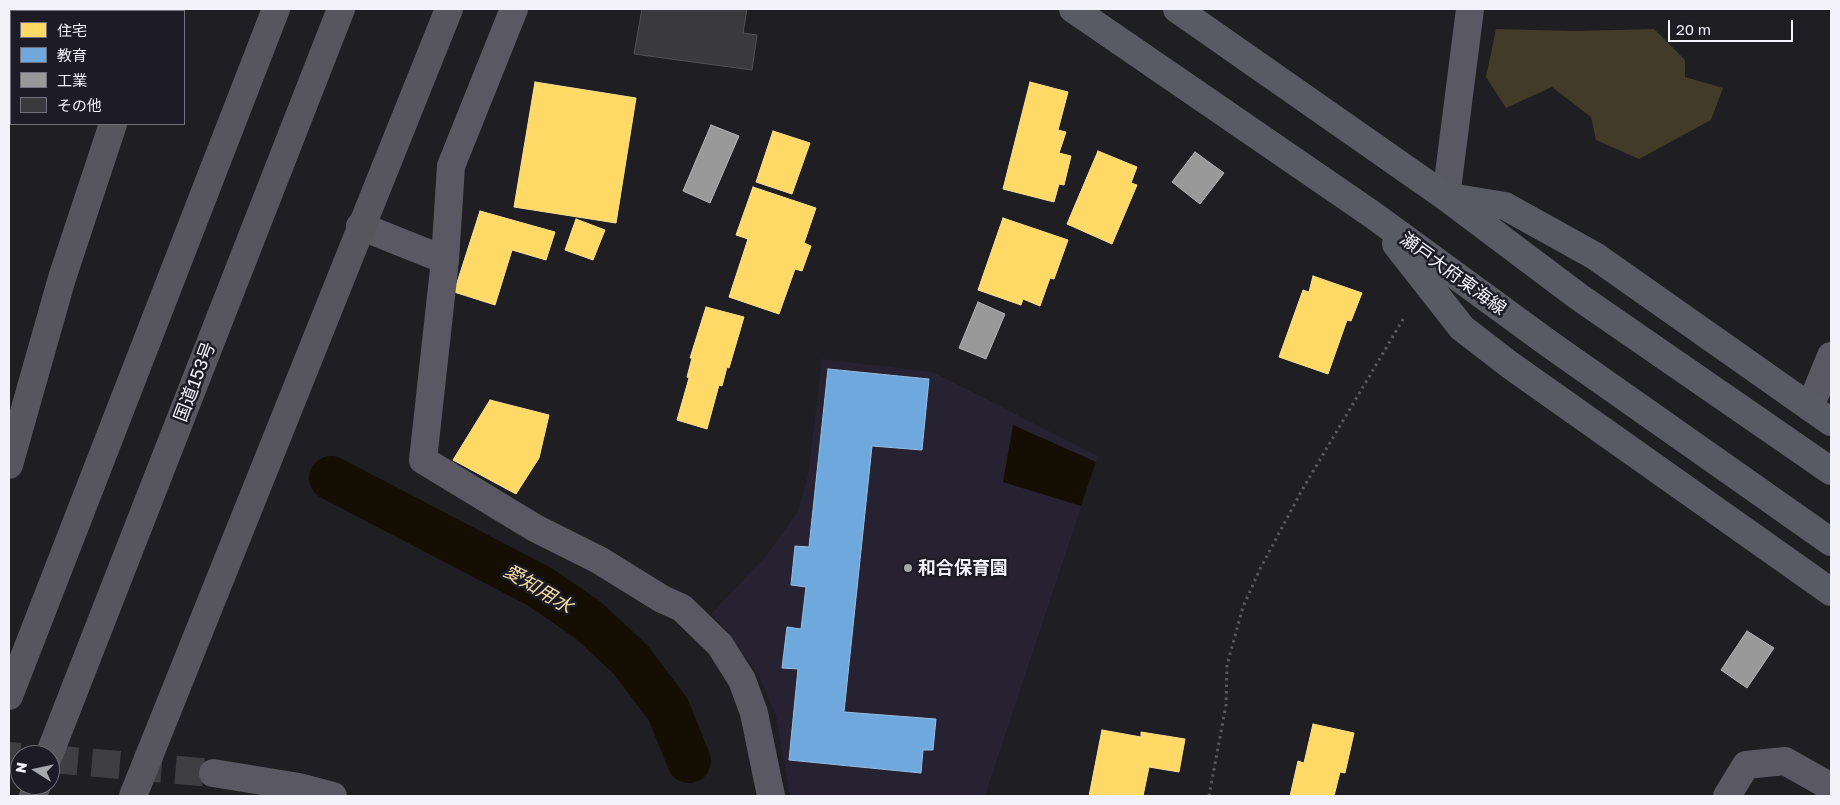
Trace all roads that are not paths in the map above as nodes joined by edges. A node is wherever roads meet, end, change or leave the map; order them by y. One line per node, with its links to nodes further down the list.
1 (276, 9): 19 (highway)
2 (341, 9): 20 (highway, 国道153号)
3 (448, 9): 11 (highway)
4 (514, 9): 12 (street)
5 (1073, 9): 10 (main road, 瀬戸大府東海線)
6 (1177, 9): 9 (main road)
7 (1470, 9): 9 (street)
8 (113, 125): 15 (highway)
9 (1446, 197): 14 (main road); 16 (main road)
10 (1374, 215): 17 (main road, 瀬戸大府東海線); 18 (main road)
11 (360, 226): 12 (street); 23 (highway)
12 (444, 260): 25 (street)
13 (1831, 356): 14 (street)
14 (1821, 415)
15 (9, 465)
16 (1831, 471)
17 (1831, 542)
18 (1831, 592)
19 (9, 696)
20 (53, 745)
21 (213, 773): 24 (street)
22 (1831, 787): 26 (street)
23 (133, 796)
24 (333, 796)
25 (771, 796)
26 (1727, 796)

